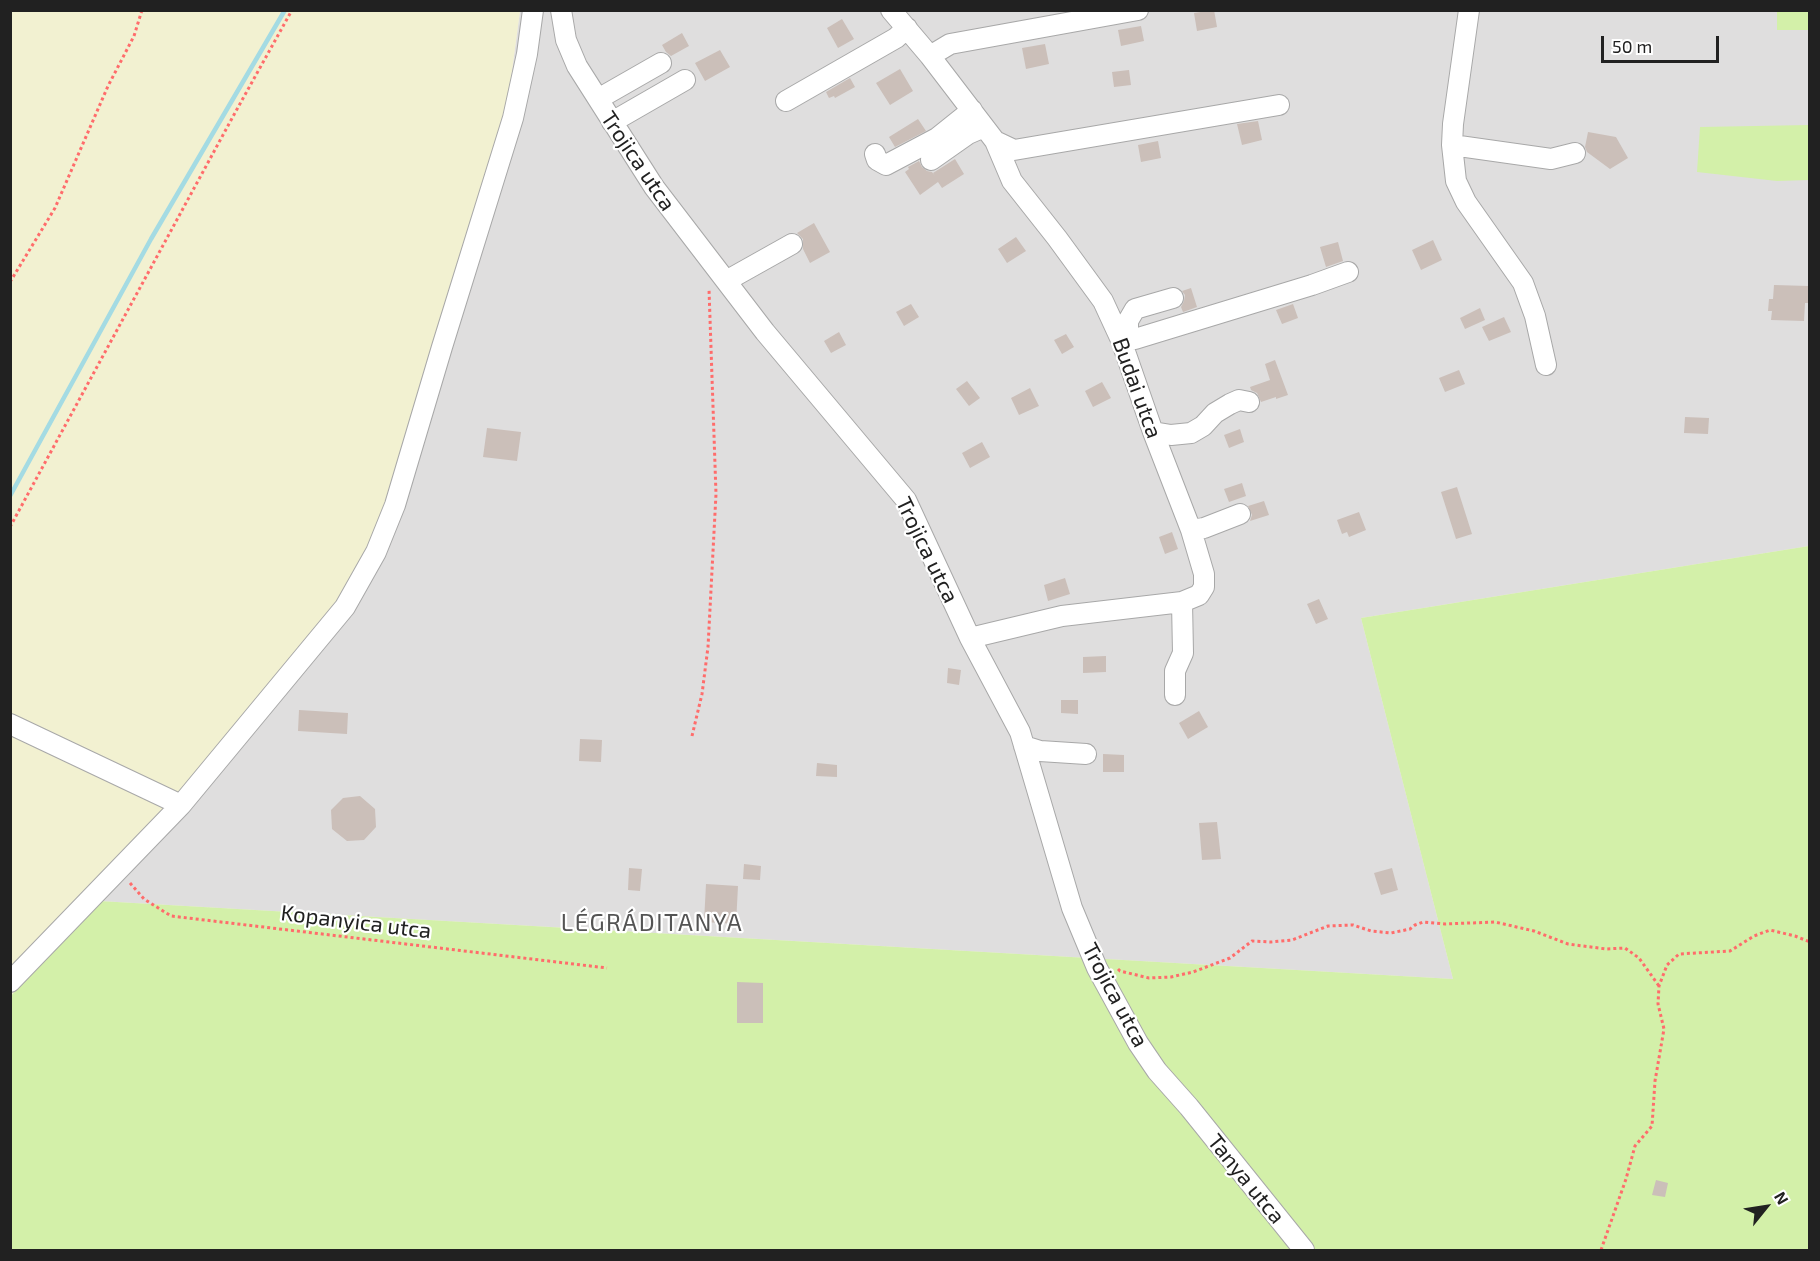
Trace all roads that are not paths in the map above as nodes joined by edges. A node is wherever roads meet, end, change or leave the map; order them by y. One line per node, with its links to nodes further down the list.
1 (533, 10): 36 (street)
2 (561, 10): 10 (street, Trojica utca)
3 (891, 10): 6 (street, Budai utca)
4 (1138, 10): 7 (street)
5 (1469, 10): 16 (street)
6 (907, 28): 7 (street, Budai utca); 11 (street)
7 (930, 56): 13 (street, Budai utca)
8 (661, 63): 10 (street)
9 (685, 80): 14 (street)
10 (598, 99): 14 (street, Trojica utca)
11 (786, 101)
12 (1279, 105): 15 (street)
13 (972, 110): 15 (street, Budai utca); 18 (street)
14 (612, 122): 22 (street, Trojica utca)
15 (990, 134): 19 (street); 24 (street, Budai utca)
16 (1452, 146): 17 (street); 25 (street)
17 (1575, 153)
18 (874, 154)
19 (931, 160)
20 (792, 244): 22 (street)
21 (1348, 272): 24 (street)
22 (721, 275): 31 (street, Trojica utca)
23 (1173, 298): 24 (street)
24 (1124, 340): 27 (street, Budai utca)
25 (1546, 365)
26 (1249, 402): 27 (street)
27 (1153, 432): 29 (street, Budai utca)
28 (1240, 514): 29 (street)
29 (1191, 530): 30 (street, Budai utca)
30 (1182, 602): 31 (street); 32 (street)
31 (970, 638): 34 (street, Trojica utca)
32 (1175, 695)
33 (10, 724): 36 (street)
34 (1024, 746): 35 (street); 38 (street, Trojica utca)
35 (1086, 754)
36 (181, 805): 37 (street)
37 (10, 982)
38 (1189, 1107): 39 (street, Tanya utca)
39 (1304, 1251)

